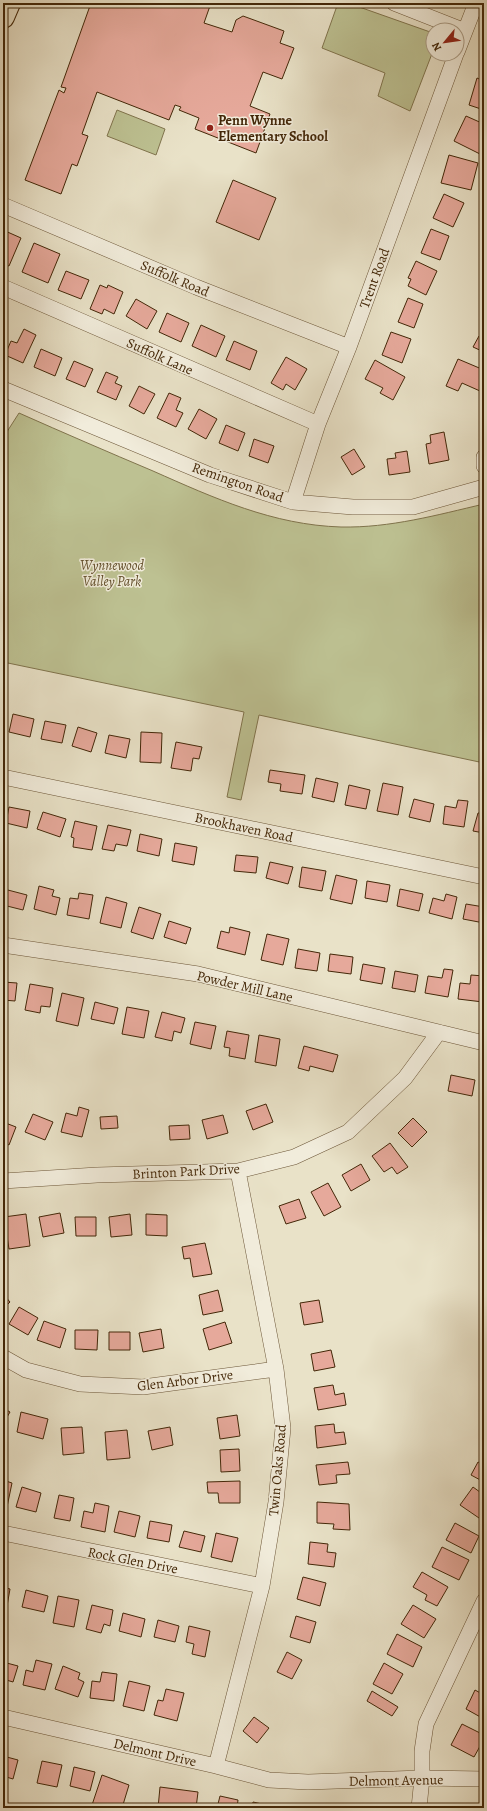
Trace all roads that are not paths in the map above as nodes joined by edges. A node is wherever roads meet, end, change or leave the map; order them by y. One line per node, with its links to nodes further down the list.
1 (9, 3): 4 (main road)
2 (394, 3): 5 (street)
3 (476, 3): 6 (street, Trent Road)
4 (3, 17)
5 (442, 22)
6 (465, 31)
7 (454, 62): 10 (street, Trent Road)
8 (3, 205): 10 (street, Suffolk Road)
9 (3, 287): 12 (street, Suffolk Lane)
10 (349, 347): 12 (street, Trent Road)
11 (3, 389): 16 (street, Remington Road)
12 (318, 424): 16 (street, Trent Road)
13 (484, 456): 14 (street)
14 (484, 466)
15 (484, 487): 16 (street, Remington Road)
16 (293, 502)
17 (3, 777): 18 (street, Brookhaven Road)
18 (484, 877)
19 (3, 945): 20 (street, Powder Mill Lane)
20 (439, 1032): 21 (street, Powder Mill Lane); 22 (street, Brinton Park Drive)
21 (484, 1043)
22 (238, 1171): 23 (street, Brinton Park Drive); 25 (street, Twin Oaks Road)
23 (3, 1181)
24 (3, 1357): 25 (street, Glen Arbor Drive)
25 (276, 1369): 27 (street, Twin Oaks Road)
26 (3, 1533): 27 (street, Rock Glen Drive)
27 (262, 1586): 30 (street, Twin Oaks Road)
28 (484, 1601): 31 (street)
29 (3, 1717): 30 (street, Delmont Drive)
30 (216, 1766): 33 (street, Delmont Drive)
31 (422, 1778): 32 (street, Delmont Avenue); 33 (street, Delmont Avenue); 34 (street)
32 (484, 1779)
33 (308, 1782)
34 (419, 1808)

